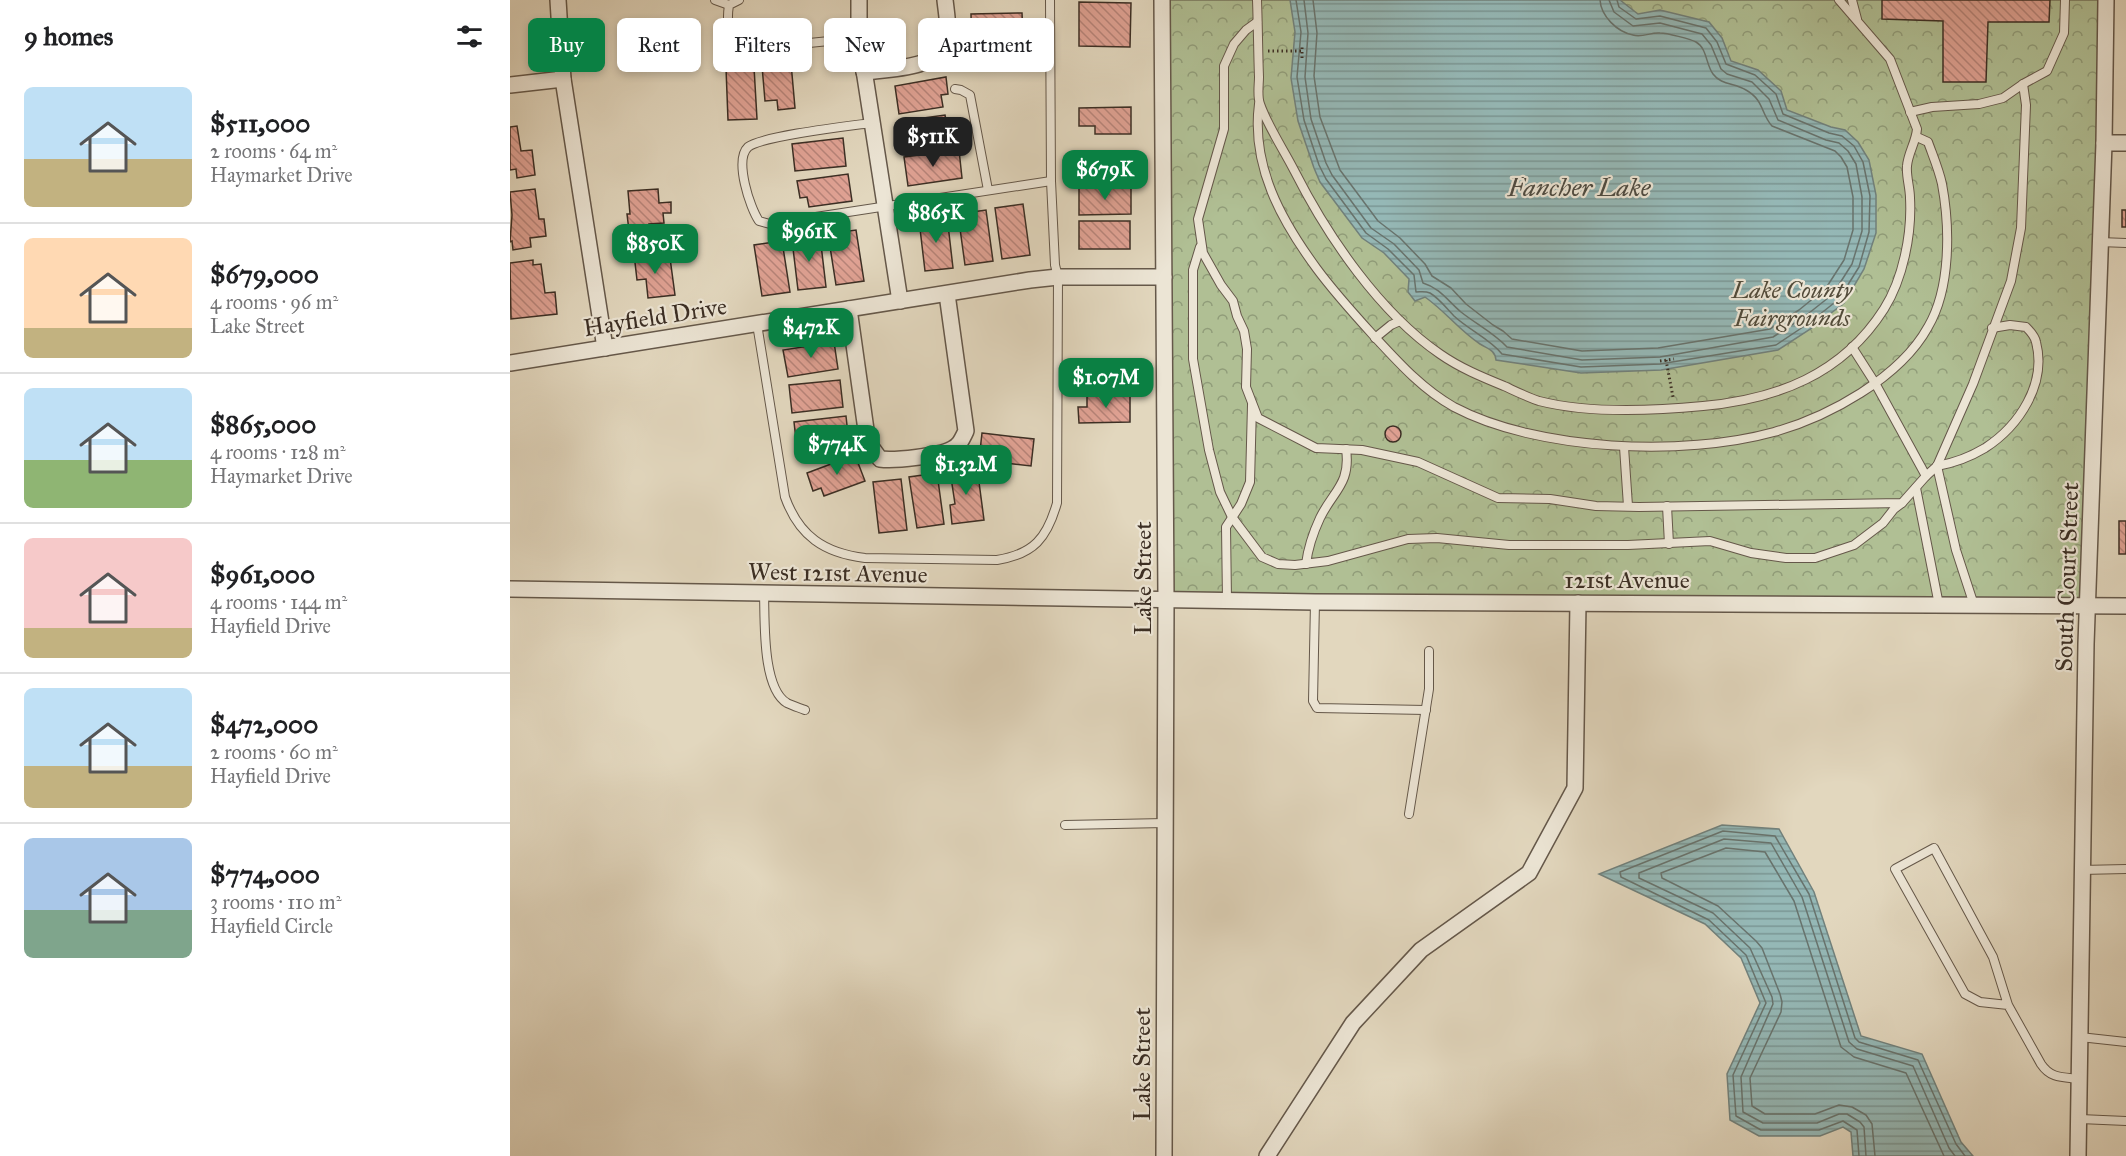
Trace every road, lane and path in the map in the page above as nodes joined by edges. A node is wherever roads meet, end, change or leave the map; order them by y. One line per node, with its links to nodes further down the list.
1 (558, 0): 24 (street)
2 (715, 0): 13 (lane)
3 (739, 0): 13 (lane)
4 (859, 0): 14 (street)
5 (945, 0): 22 (street)
6 (1050, 0): 34 (lane)
7 (1162, 0): 41 (street, Lake Street)
8 (1257, 0): 15 (lane)
9 (1839, 0): 16 (lane)
10 (1852, 0): 16 (lane)
11 (2065, 0): 25 (lane)
12 (2106, 0): 32 (street, South Court Street)
13 (729, 5): 17 (lane)
14 (859, 18)
15 (1257, 22): 19 (lane); 38 (lane)
16 (1858, 23): 29 (lane)
17 (824, 42)
18 (1302, 45): 20 (path)
19 (1258, 51): 20 (path); 28 (lane)
20 (1302, 51): 21 (path)
21 (1302, 58)
22 (906, 67)
23 (864, 72): 30 (street)
24 (563, 79): 26 (street); 49 (street)
25 (2023, 84): 29 (lane); 47 (lane)
26 (510, 85)
27 (955, 89): 35 (lane)
28 (1259, 102): 45 (lane); 48 (lane)
29 (1910, 112): 31 (lane)
30 (871, 123): 36 (street); 36 (lane)
31 (1917, 137): 50 (lane); 55 (lane)
32 (2104, 143): 33 (street); 37 (street, South Court Street)
33 (2126, 143)
34 (1051, 182): 35 (lane); 40 (lane)
35 (988, 190): 36 (lane)
36 (884, 207): 43 (street)
37 (2100, 242): 39 (lane); 77 (street, South Court Street)
38 (1202, 243): 56 (lane); 66 (lane)
39 (2126, 243)
40 (1058, 277): 41 (street, Hayfield Drive); 42 (street, Hayfield Drive); 46 (lane)
41 (1164, 277): 71 (street, Lake Street)
42 (947, 294): 43 (street, Hayfield Drive); 44 (street)
43 (900, 301): 44 (street, Hayfield Drive)
44 (849, 309): 46 (street, Hayfield Drive)
45 (1400, 321): 48 (lane); 57 (lane)
46 (757, 324): 49 (street, Hayfield Drive)
47 (1992, 328): 60 (lane); 60 (lane)
48 (1376, 338): 58 (lane)
49 (605, 348): 54 (street, Hayfield Drive)
50 (1852, 348): 55 (lane); 57 (lane)
51 (1674, 359): 52 (path)
52 (1666, 360): 53 (path); 57 (path)
53 (1660, 361)
54 (510, 363)
55 (1875, 383): 58 (lane); 61 (lane)
56 (1252, 400): 59 (lane); 66 (lane)
57 (1675, 409)
58 (1624, 447): 64 (lane)
59 (1346, 449): 64 (lane); 68 (lane)
60 (1937, 466): 61 (lane); 76 (lane)
61 (1926, 476): 62 (lane)
62 (1916, 488): 63 (lane); 75 (lane)
63 (1902, 503): 65 (lane); 67 (lane)
64 (1628, 506): 65 (lane)
65 (1667, 506): 67 (lane)
66 (1232, 517): 68 (lane); 72 (lane)
67 (1669, 544): 68 (lane)
68 (1306, 564)
69 (510, 589): 70 (street, West 121st Avenue)
70 (764, 594): 71 (street, West 121st Avenue); 80 (lane)
71 (1166, 600): 72 (street, 121st Avenue); 83 (street, Lake Street)
72 (1227, 600): 73 (street, 121st Avenue)
73 (1315, 602): 74 (street, 121st Avenue); 81 (lane)
74 (1578, 603): 75 (street, 121st Avenue); 94 (street)
75 (1939, 605): 76 (street, 121st Avenue)
76 (1974, 605): 77 (street, 121st Avenue)
77 (2087, 606): 78 (street, 121st Avenue); 86 (street, South Court Street)
78 (2126, 606)
79 (1429, 651): 81 (lane)
80 (805, 710)
81 (1426, 710): 82 (lane)
82 (1409, 814)
83 (1165, 823): 84 (lane); 93 (street, Lake Street)
84 (1065, 825)
85 (2126, 869): 86 (lane)
86 (2081, 870): 88 (street, South Court Street)
87 (2008, 1005): 87 (lane); 90 (lane)
88 (2080, 1037): 89 (lane); 90 (street, South Court Street)
89 (2126, 1042)
90 (2080, 1078): 91 (street, South Court Street)
91 (2080, 1119): 92 (lane); 95 (street, South Court Street)
92 (2126, 1121)
93 (1164, 1156)
94 (1267, 1156)
95 (2078, 1156)

